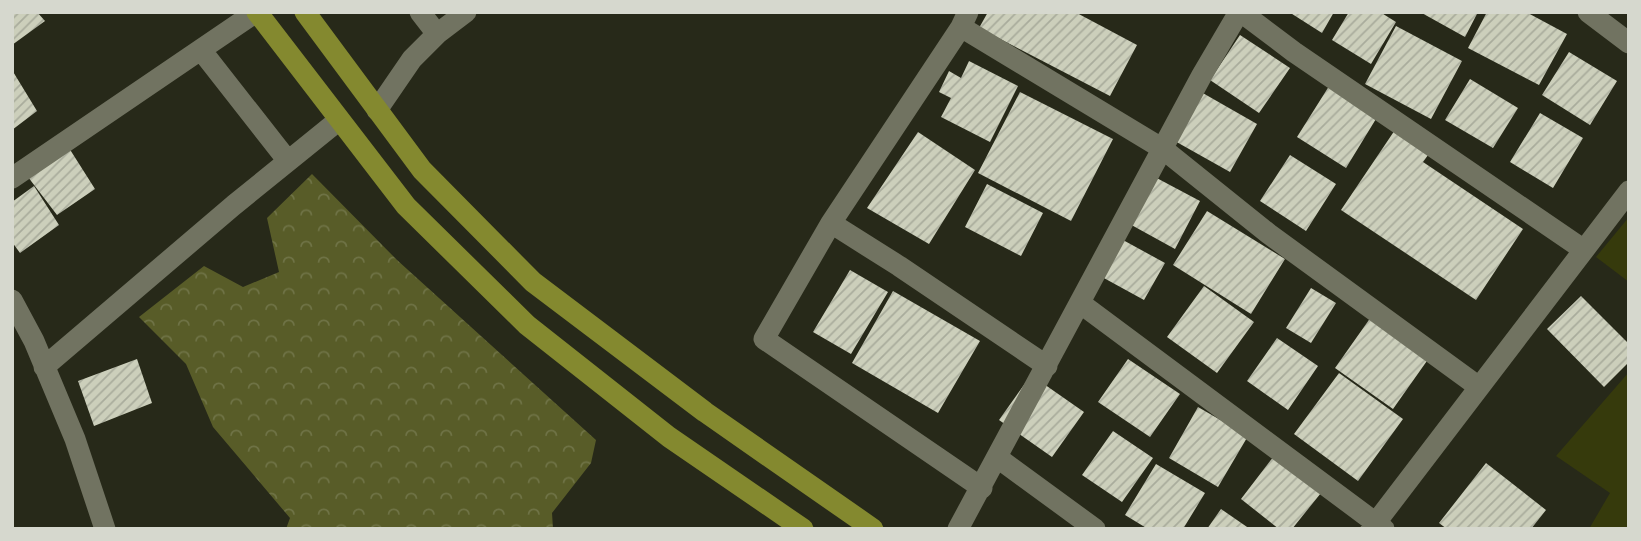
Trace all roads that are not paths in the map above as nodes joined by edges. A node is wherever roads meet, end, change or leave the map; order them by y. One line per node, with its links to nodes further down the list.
1 (256, 12): 10 (street); 12 (main road)
2 (305, 12): 11 (main road)
3 (420, 12): 8 (street)
4 (466, 12): 8 (street)
5 (1240, 12): 13 (street); 18 (street)
6 (1588, 12): 9 (street)
7 (964, 20): 13 (street); 17 (street)
8 (438, 34): 11 (street)
9 (1629, 43)
10 (201, 50): 14 (street); 15 (street)
11 (377, 110): 29 (main road)
12 (339, 120): 14 (street); 28 (main road)
13 (1163, 149): 20 (street); 23 (street)
14 (288, 161): 22 (street)
15 (12, 178)
16 (1629, 191): 18 (street)
17 (831, 223): 21 (street); 25 (street)
18 (1584, 250): 23 (street)
19 (12, 300): 22 (street)
20 (1080, 303): 21 (street); 26 (street)
21 (1047, 366): 24 (street)
22 (44, 367): 27 (street)
23 (1479, 387): 26 (street)
24 (998, 458): 25 (street); 31 (street)
25 (982, 488): 30 (street)
26 (1377, 527)
27 (105, 529)
28 (803, 529)
29 (873, 529)
30 (958, 529)
31 (1095, 529)

